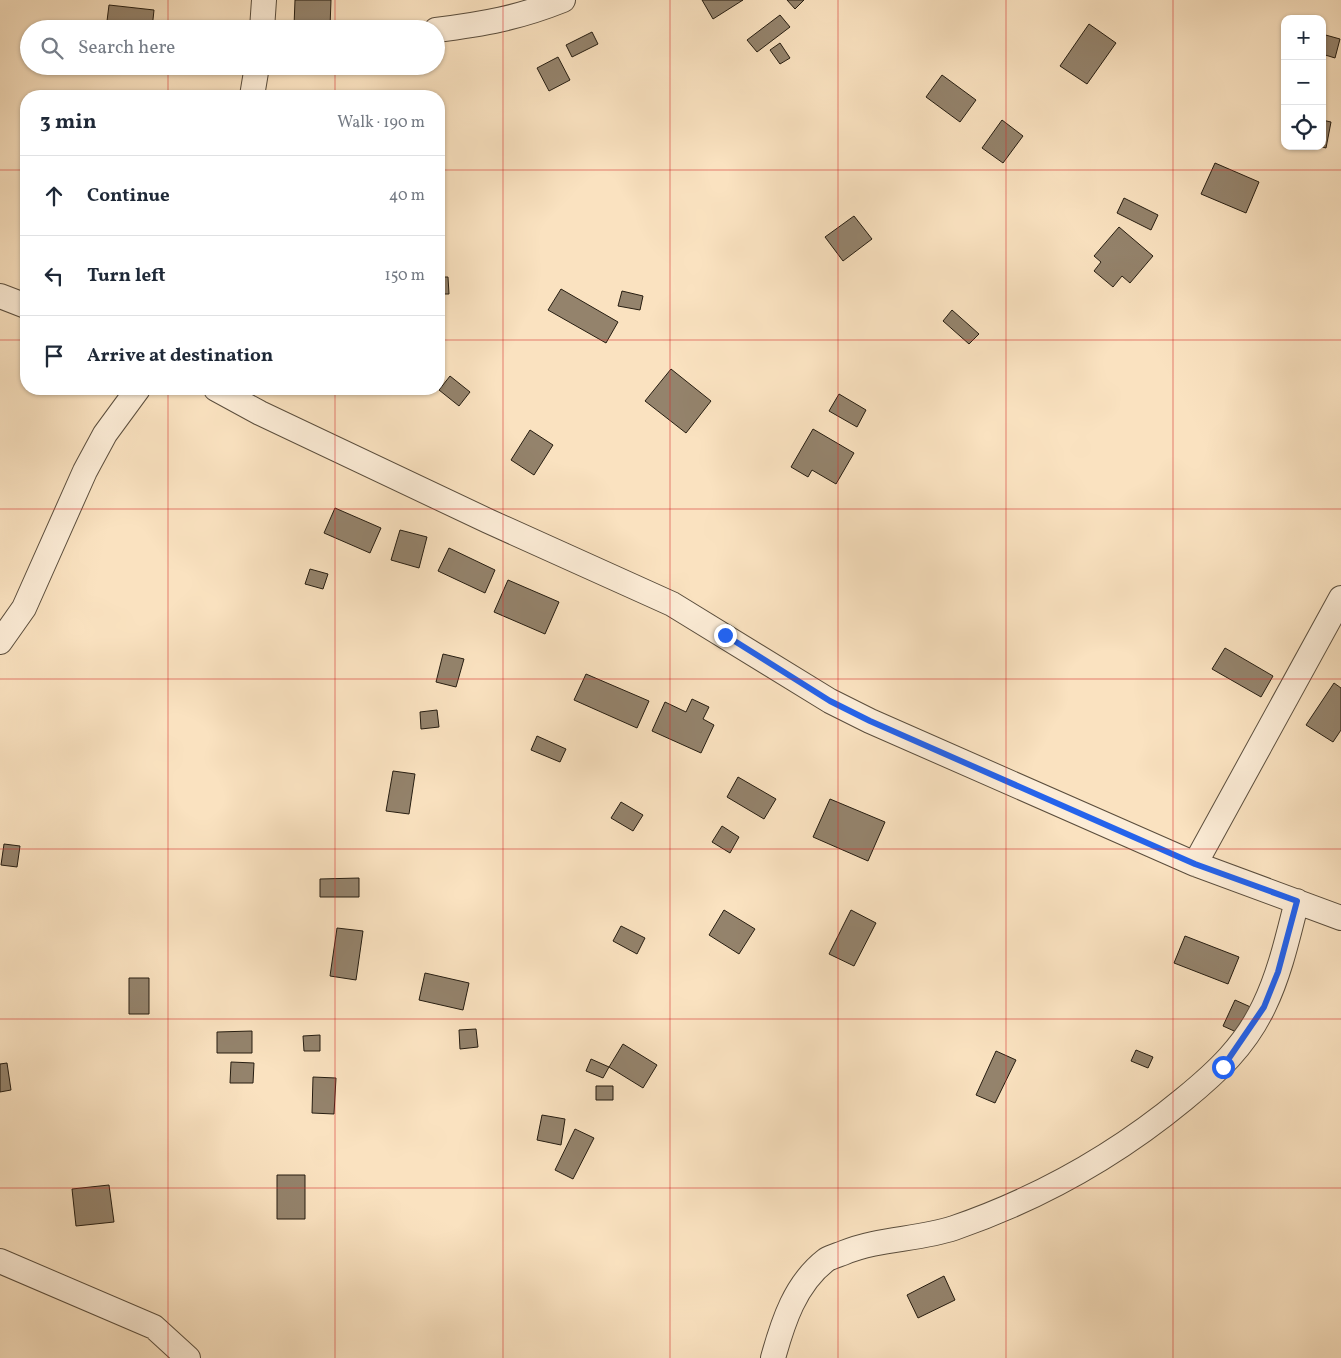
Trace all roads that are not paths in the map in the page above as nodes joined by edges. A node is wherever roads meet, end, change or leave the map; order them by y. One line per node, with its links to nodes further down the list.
1 (264, 0): 3 (street)
2 (563, 0): 4 (street)
3 (263, 20)
4 (445, 29)
5 (256, 75): 6 (street)
6 (253, 90)
7 (0, 296): 8 (street)
8 (20, 304)
9 (134, 395): 12 (street)
10 (227, 395): 13 (street)
11 (1341, 598): 13 (street)
12 (0, 642)
13 (1195, 864): 14 (street)
14 (1297, 901): 15 (street); 18 (street)
15 (1341, 918)
16 (0, 1261): 17 (street)
17 (188, 1358)
18 (773, 1358)

